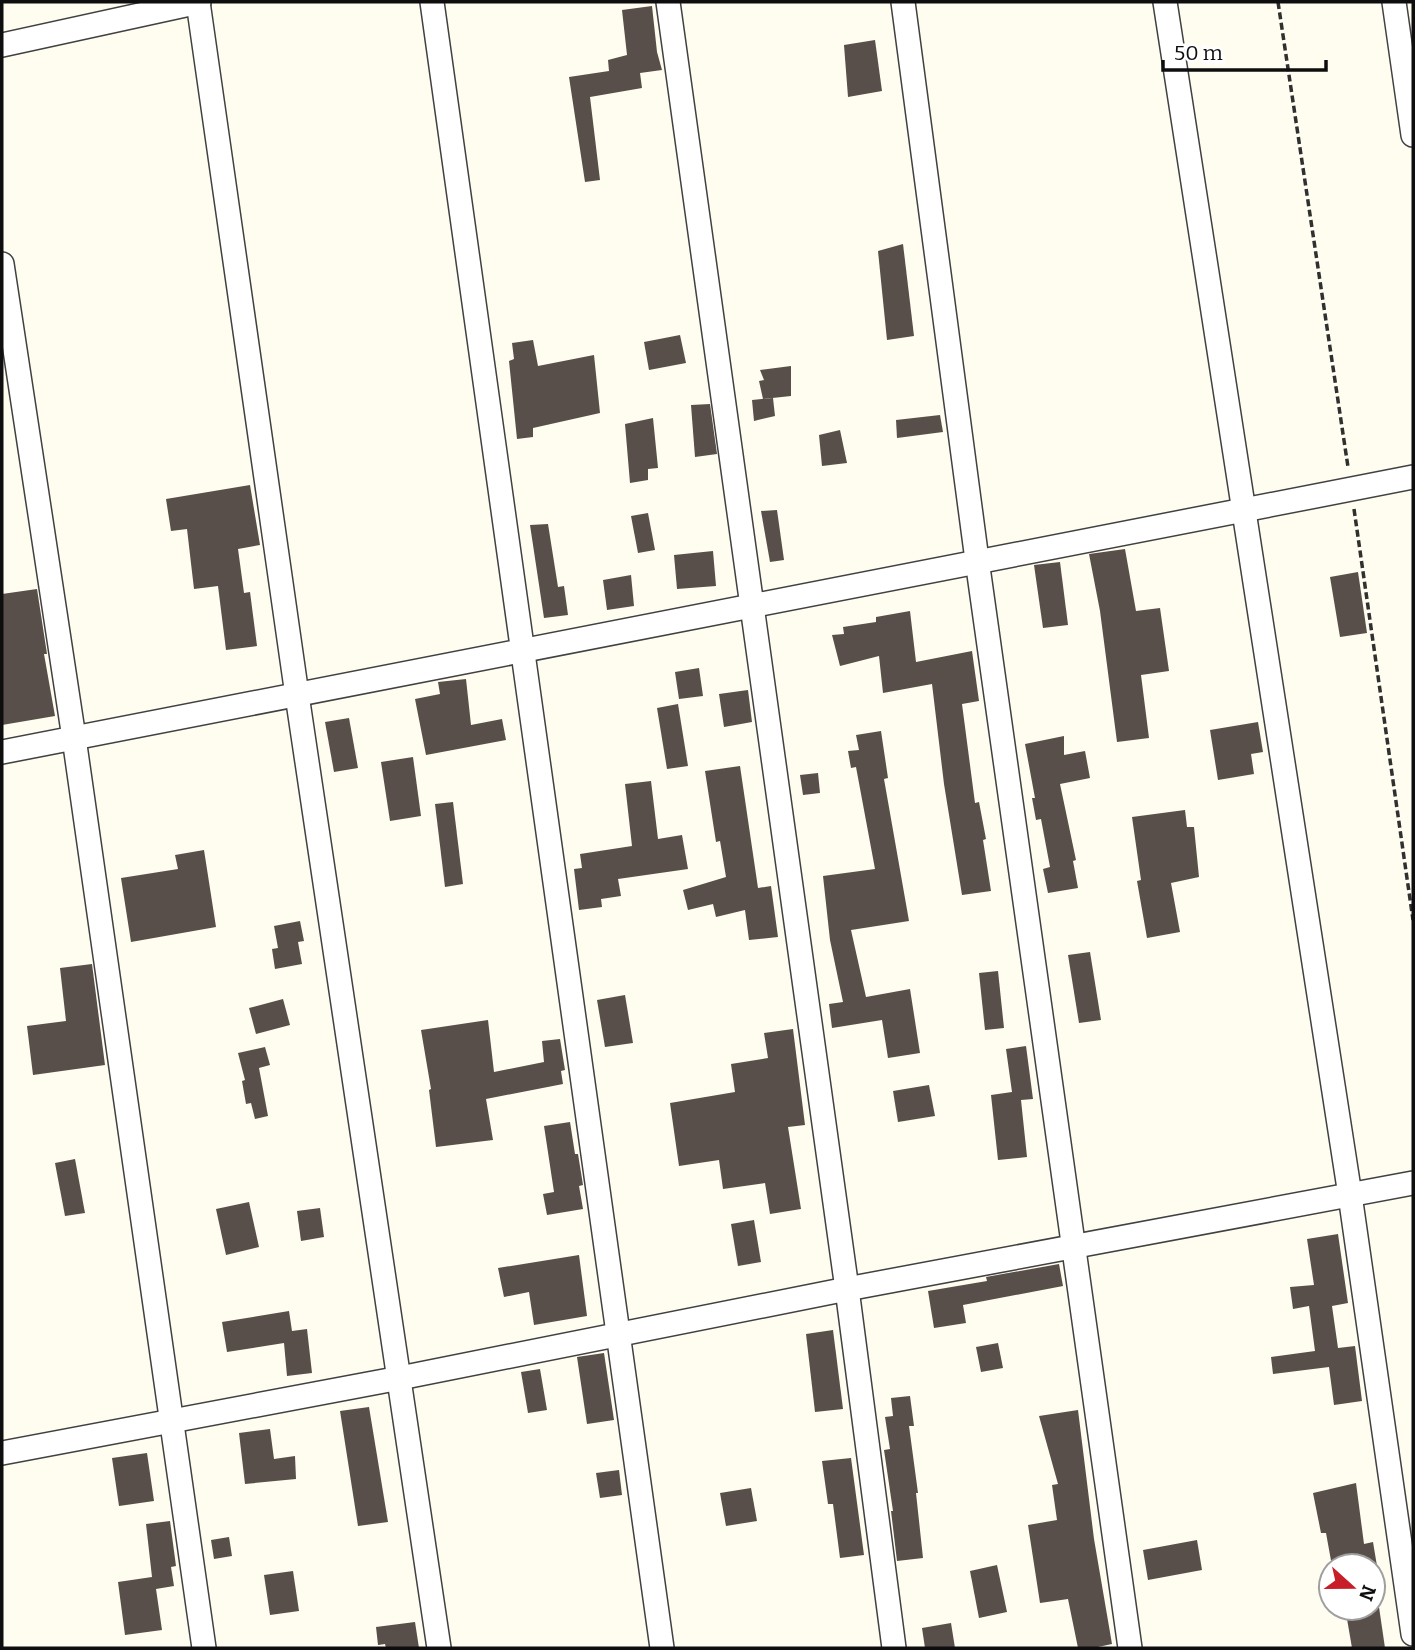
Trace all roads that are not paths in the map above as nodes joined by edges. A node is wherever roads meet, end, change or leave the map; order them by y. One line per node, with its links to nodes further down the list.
1 (199, 2): 7 (street); 15 (street)
2 (432, 2): 14 (street)
3 (668, 2): 13 (street)
4 (903, 2): 12 (street)
5 (1165, 2): 11 (street)
6 (1394, 2): 8 (street)
7 (2, 45)
8 (1413, 135)
9 (2, 264): 16 (street)
10 (1413, 477): 11 (street)
11 (1244, 509): 12 (street); 19 (street)
12 (978, 561): 13 (street); 20 (street)
13 (753, 606): 14 (street); 21 (street)
14 (523, 651): 15 (street); 22 (street)
15 (298, 695): 16 (street); 23 (street)
16 (74, 738): 17 (street); 24 (street)
17 (2, 752)
18 (1413, 1183): 19 (street)
19 (1350, 1195): 20 (street); 26 (street)
20 (1073, 1247): 21 (street); 31 (street)
21 (847, 1289): 22 (street); 30 (street)
22 (617, 1335): 23 (street); 29 (street)
23 (400, 1378): 24 (street); 28 (street)
24 (172, 1420): 25 (street); 27 (street)
25 (2, 1453)
26 (1413, 1633)
27 (204, 1648)
28 (439, 1648)
29 (662, 1648)
30 (894, 1648)
31 (1130, 1648)

